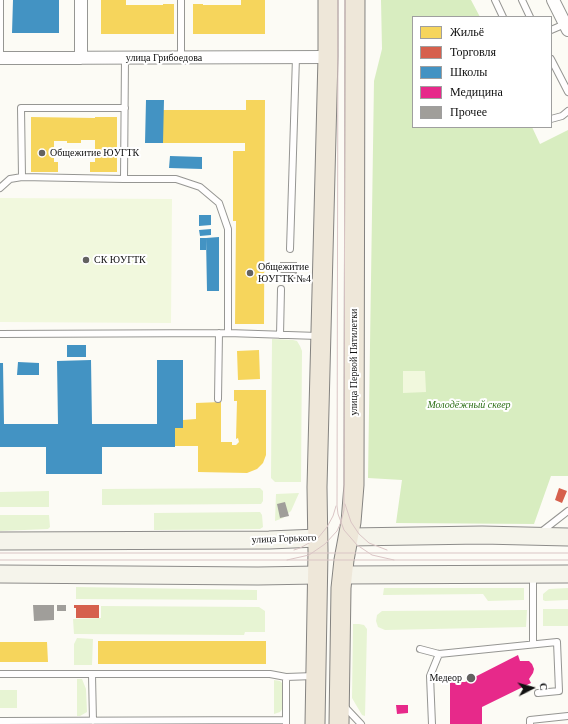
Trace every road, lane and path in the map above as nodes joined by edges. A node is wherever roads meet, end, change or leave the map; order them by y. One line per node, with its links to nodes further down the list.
1 (0, 0): 13 (lane)
2 (81, 0): 16 (street)
3 (181, 0): 18 (lane)
4 (328, 0): 15 (main road)
5 (355, 0): 36 (main road, улица Первой Пятилетки)
6 (495, 0): 9 (lane)
7 (522, 0): 10 (lane)
8 (553, 0): 11 (street)
9 (503, 16)
10 (530, 16)
11 (567, 26): 12 (lane)
12 (552, 30)
13 (0, 57): 16 (street, улица Грибоедова)
14 (296, 57): 15 (street, улица Грибоедова); 18 (street, улица Грибоедова); 27 (lane)
15 (328, 57): 33 (main road)
16 (81, 58): 17 (street, улица Грибоедова)
17 (125, 58): 18 (street, улица Грибоедова); 21 (lane)
18 (181, 58)
19 (552, 61): 20 (lane)
20 (568, 92)
21 (125, 108): 24 (lane); 25 (lane)
22 (568, 111): 23 (lane)
23 (552, 119)
24 (22, 177): 25 (lane); 26 (lane)
25 (124, 178): 30 (lane)
26 (0, 188)
27 (290, 249)
28 (281, 289): 32 (lane)
29 (219, 333): 30 (lane); 31 (lane); 34 (lane)
30 (228, 333): 32 (lane)
31 (0, 334)
32 (280, 335): 33 (lane)
33 (321, 336): 39 (main road)
34 (218, 399)
35 (568, 511): 37 (lane)
36 (349, 537): 37 (main road, улица Горького); 39 (main road, улица Горького); 45 (main road, улица Первой Пятилетки)
37 (535, 537): 38 (main road, улица Горького)
38 (568, 537)
39 (318, 538): 40 (main road, улица Горького); 44 (main road)
40 (0, 540)
41 (0, 574): 44 (main road)
42 (533, 574): 43 (main road); 45 (main road); 46 (lane)
43 (568, 574)
44 (318, 575): 45 (main road); 51 (main road)
45 (342, 575): 54 (main road, улица Первой Пятилетки)
46 (533, 644): 48 (lane); 53 (lane)
47 (420, 649): 48 (lane)
48 (439, 654): 62 (lane)
49 (0, 674): 50 (lane)
50 (92, 675): 52 (lane); 57 (lane)
51 (316, 676): 52 (lane); 59 (main road)
52 (286, 677): 58 (lane)
53 (538, 693)
54 (340, 702): 60 (main road, улица Первой Пятилетки); 61 (lane)
55 (568, 716): 63 (lane)
56 (0, 721): 57 (lane)
57 (93, 721): 58 (lane)
58 (286, 722)
59 (315, 724)
60 (339, 724)
61 (361, 724)
62 (432, 724)
63 (530, 724)

